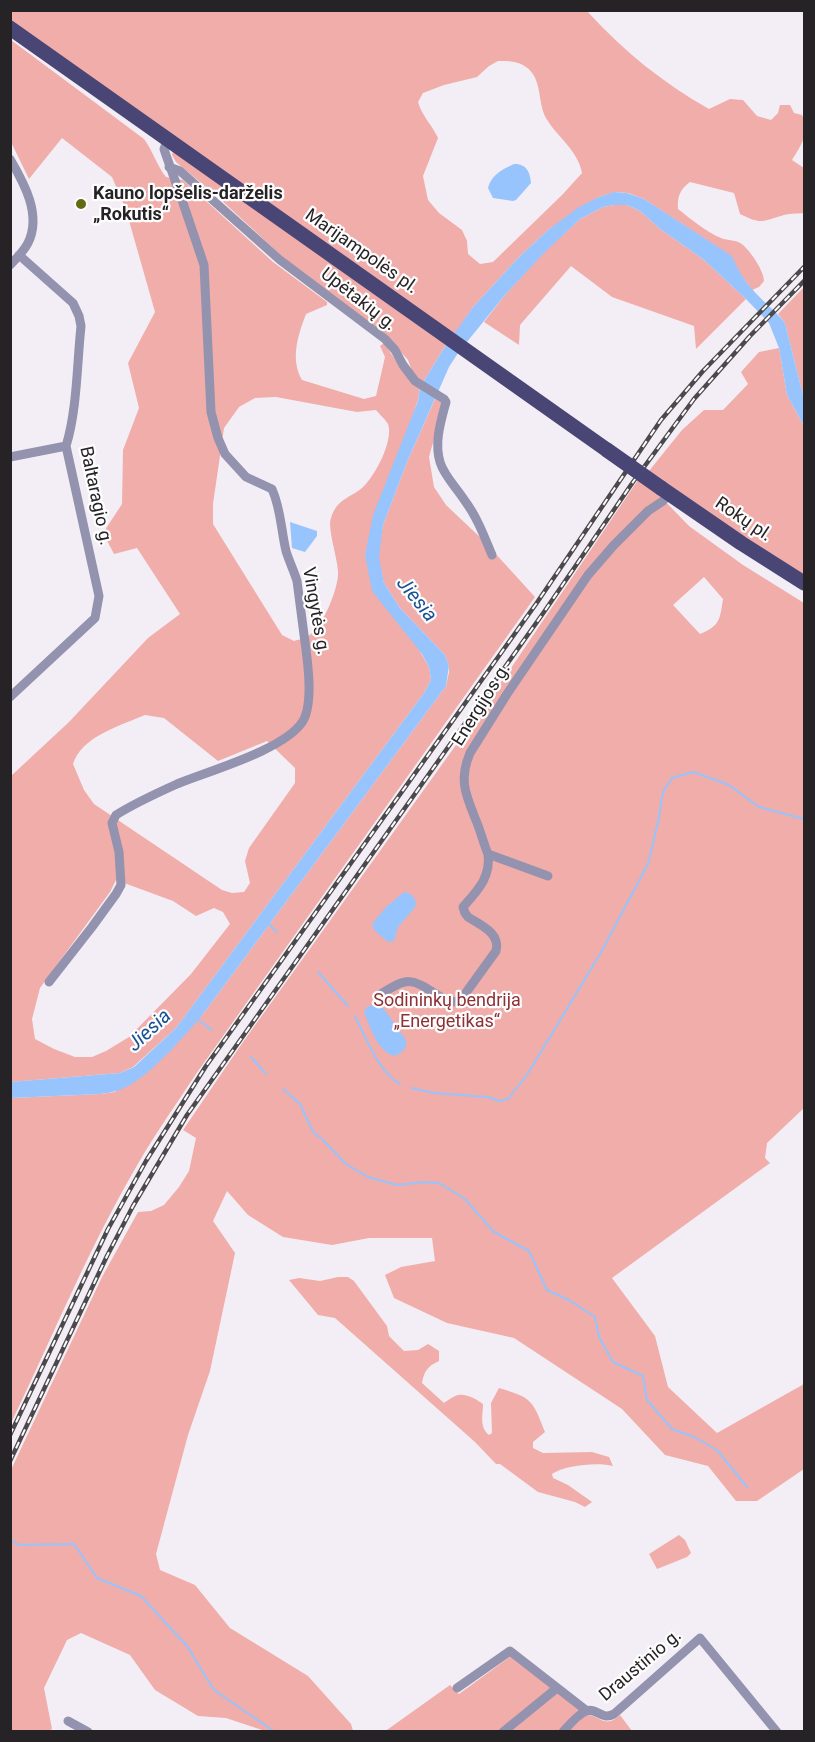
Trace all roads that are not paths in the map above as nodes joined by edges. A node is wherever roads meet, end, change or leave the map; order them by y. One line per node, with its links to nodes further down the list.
1 (10, 28): 2 (main road, Marijampolės pl.)
2 (168, 139): 4 (street, Vingytės g.); 9 (main road, Marijampolės pl., bridge)
3 (10, 159): 5 (street)
4 (170, 167): 10 (street, Upėtakių g.); 15 (street, Vingytės g.)
5 (19, 255): 6 (street); 7 (street, Baltaragio g.)
6 (10, 265)
7 (66, 446): 8 (street); 12 (street, Baltaragio g.)
8 (10, 457)
9 (665, 490): 11 (main road, Rokų pl.); 13 (street, Energijos g.)
10 (492, 555)
11 (804, 583)
12 (10, 697)
13 (488, 854): 14 (street); 16 (street)
14 (548, 876)
15 (49, 982)
16 (379, 995)
17 (458, 1688): 18 (street)
18 (557, 1688): 19 (street); 22 (street)
19 (586, 1711): 23 (street, Draustinio g.); 24 (street, Draustinio g.)
20 (68, 1721): 21 (street)
21 (88, 1731)
22 (503, 1731)
23 (563, 1731)
24 (777, 1731)

